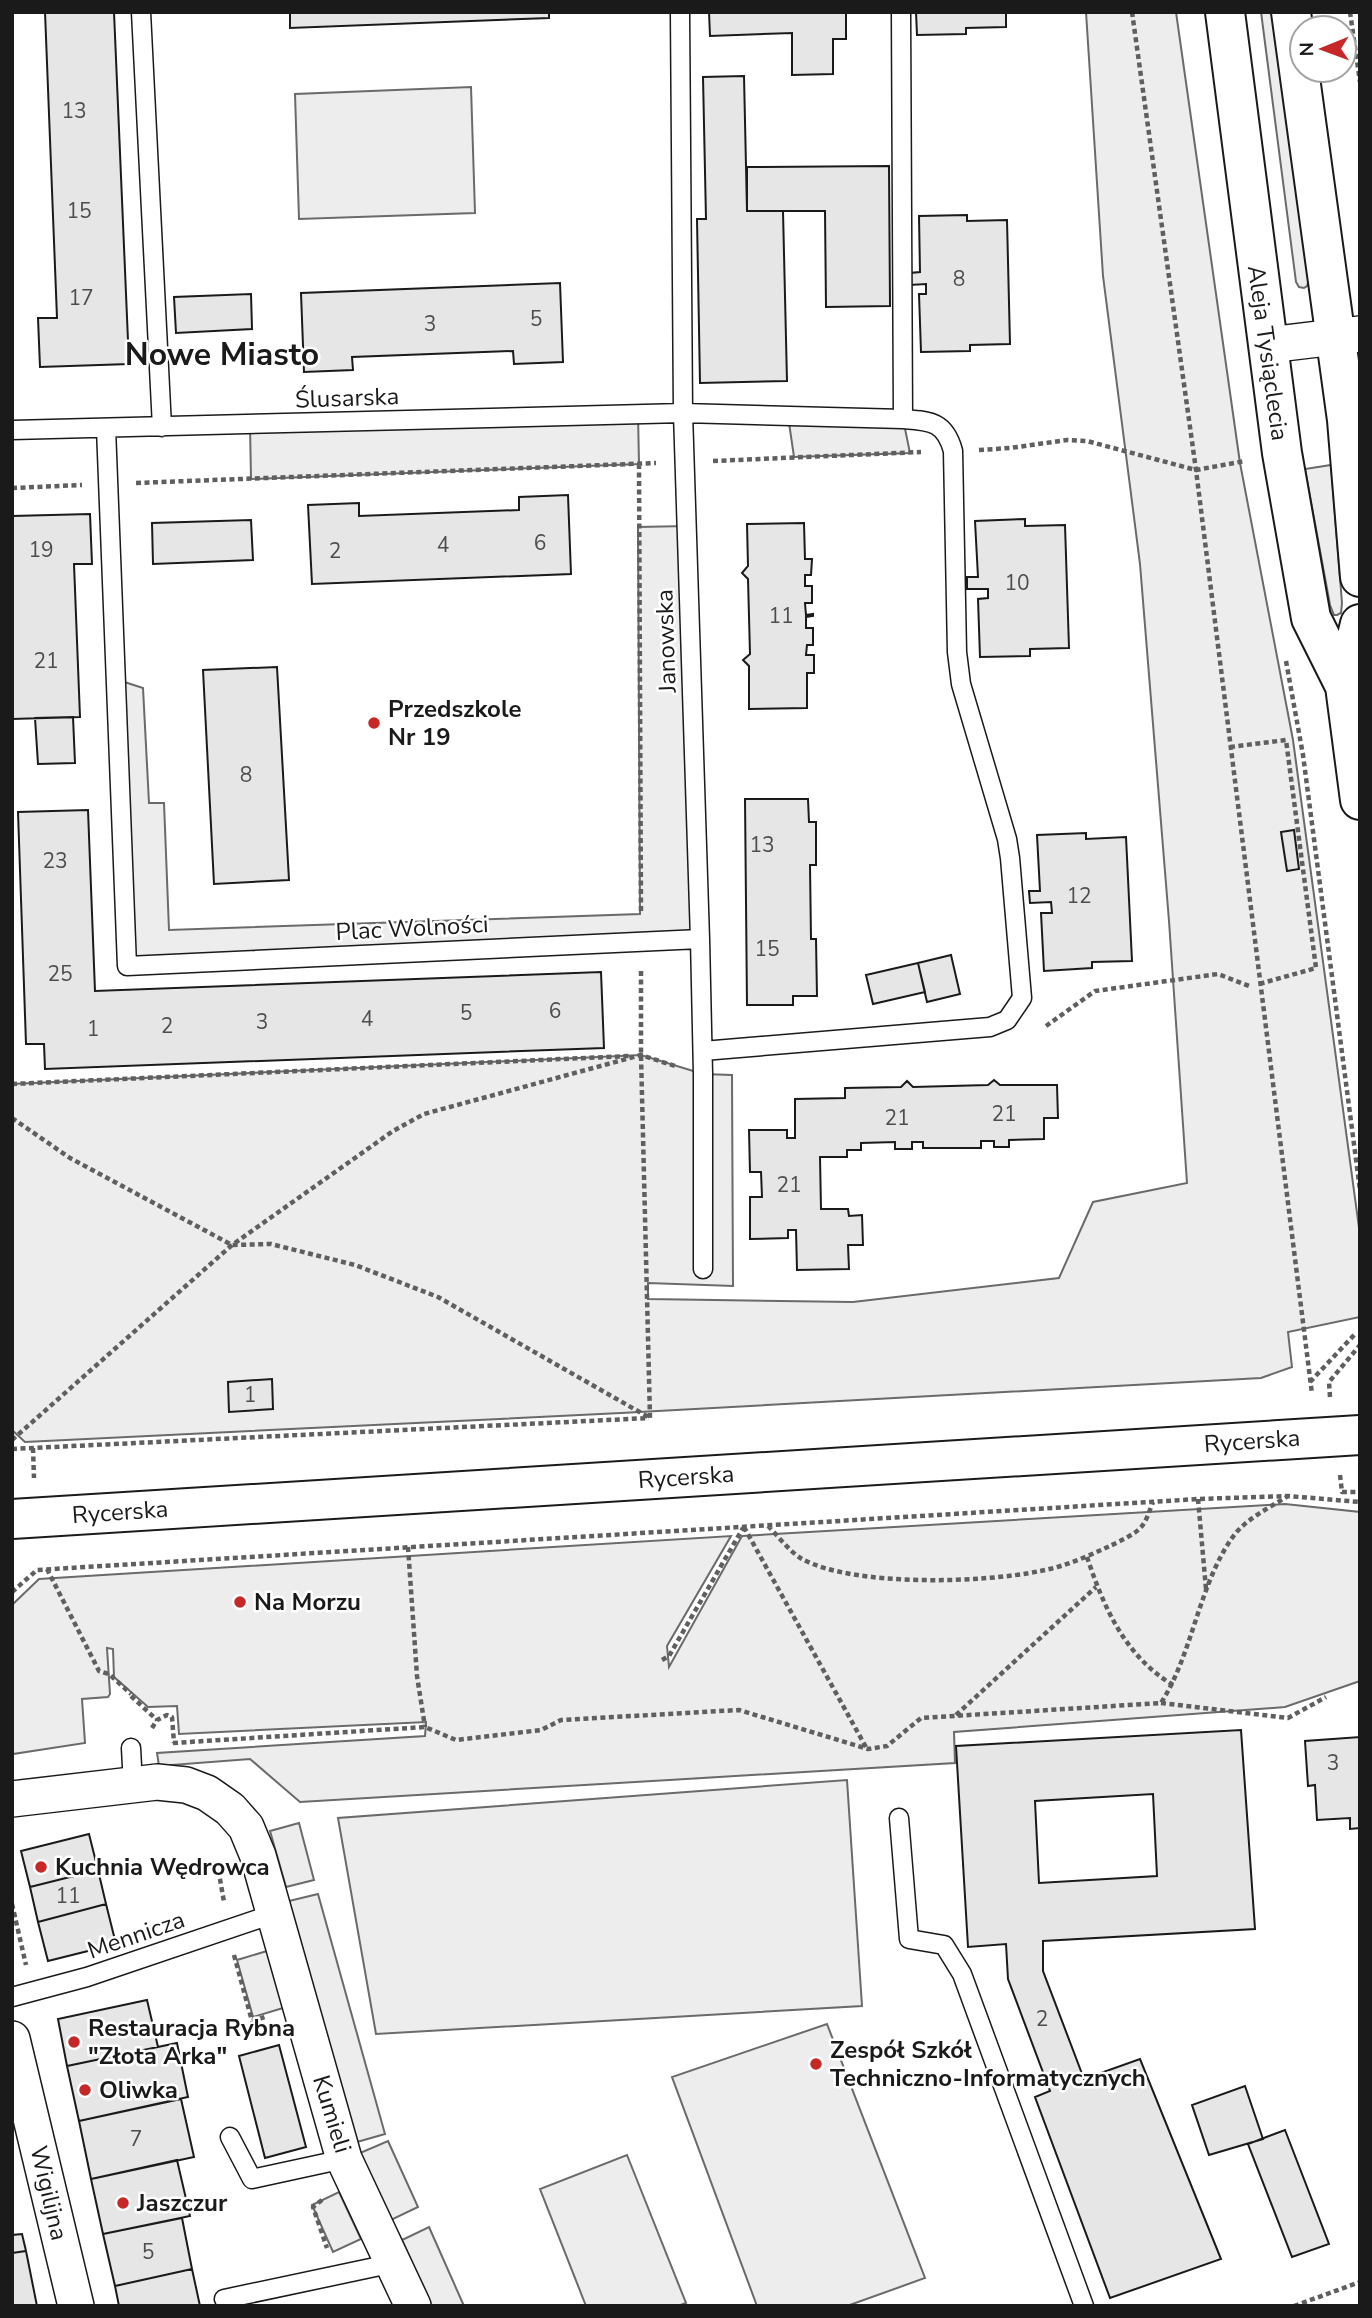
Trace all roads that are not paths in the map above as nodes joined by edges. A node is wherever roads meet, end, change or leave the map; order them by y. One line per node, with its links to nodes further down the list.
1 (141, 12): 10 (lane)
2 (680, 12): 8 (lane, Janowska)
3 (901, 12): 9 (lane)
4 (1225, 12): 7 (main road, Aleja Tysiąclecia)
5 (1291, 12): 6 (main road)
6 (1348, 335): 7 (street); 13 (main road)
7 (1268, 345): 15 (main road, Aleja Tysiąclecia)
8 (683, 413): 9 (lane, Ślusarska); 10 (lane, Ślusarska); 17 (lane, Janowska)
9 (903, 419): 18 (lane, Ślusarska)
10 (162, 427): 11 (lane, Ślusarska)
11 (106, 428): 12 (lane, Ślusarska); 17 (lane, Plac Wolności)
12 (12, 430)
13 (1360, 577)
14 (1360, 624): 15 (main road, Aleja Tysiąclecia)
15 (1345, 686): 16 (main road, Aleja Tysiąclecia)
16 (1360, 800)
17 (700, 939): 18 (lane, Janowska)
18 (703, 1051): 19 (lane, Janowska)
19 (703, 1269)
20 (1360, 1435): 21 (main road, Rycerska)
21 (12, 1519)
22 (131, 1748): 23 (lane)
23 (133, 1785): 24 (street, Kumieli); 26 (street, Kumieli)
24 (12, 1799)
25 (899, 1818): 35 (lane)
26 (273, 1914): 27 (lane, Mennicza); 30 (street, Kumieli)
27 (12, 1997)
28 (12, 2039): 33 (street, Wigilijna)
29 (230, 2137): 30 (lane)
30 (330, 2162): 31 (street, Kumieli)
31 (394, 2263): 32 (lane); 34 (street, Kumieli)
32 (224, 2299)
33 (76, 2306)
34 (413, 2306)
35 (1084, 2306)

